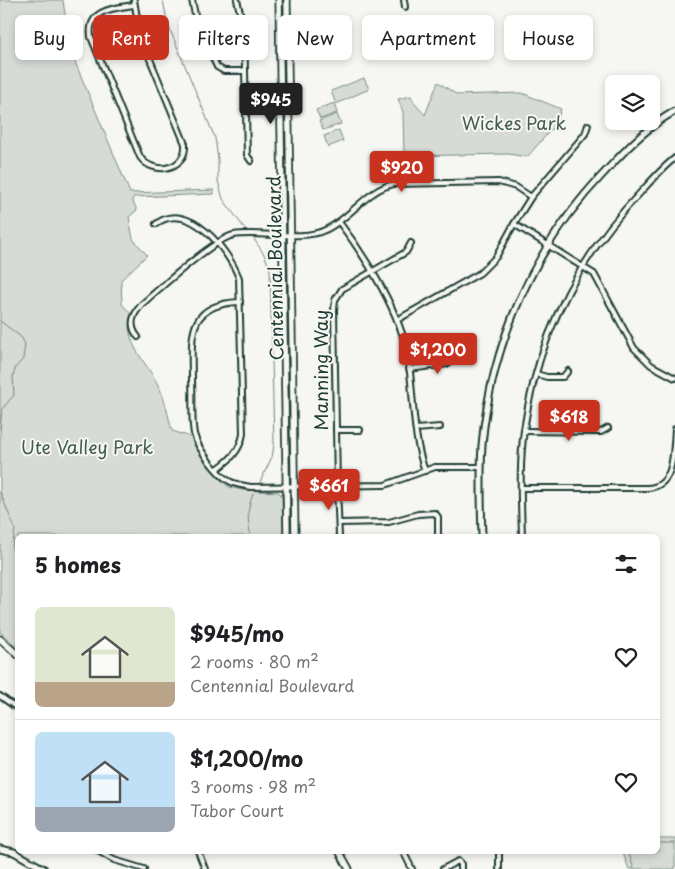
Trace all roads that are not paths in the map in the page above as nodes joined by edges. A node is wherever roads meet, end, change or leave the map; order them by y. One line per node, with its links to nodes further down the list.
1 (192, 0): 9 (street)
2 (279, 0): 22 (main road, Centennial Boulevard)
3 (287, 0): 23 (main road, Centennial Boulevard)
4 (404, 0): 8 (street)
5 (238, 2): 6 (street); 9 (street)
6 (245, 2)
7 (134, 3): 15 (street); 15 (street)
8 (405, 8)
9 (245, 71): 12 (street)
10 (675, 111): 26 (street)
11 (240, 113): 12 (street)
12 (246, 113): 16 (street)
13 (588, 125): 18 (street)
14 (675, 158): 27 (street)
15 (182, 159): 17 (street)
16 (252, 161)
17 (187, 162)
18 (532, 197): 19 (street); 21 (street)
19 (339, 222): 23 (street); 28 (street)
20 (156, 224): 24 (street)
21 (514, 224): 26 (street); 30 (street)
22 (282, 234): 23 (street); 24 (street); 49 (main road, Centennial Boulevard)
23 (290, 234): 47 (main road, Centennial Boulevard)
24 (217, 244): 29 (street); 31 (street)
25 (411, 244): 28 (street, Manning Way)
26 (548, 245): 27 (street); 44 (street)
27 (582, 266): 35 (street); 36 (street)
28 (371, 272): 30 (street); 40 (street, Manning Way)
29 (240, 302): 45 (street); 45 (street)
30 (397, 320): 33 (street)
31 (138, 337)
32 (453, 356): 33 (street)
33 (410, 369): 42 (street)
34 (568, 371): 35 (street)
35 (536, 374): 43 (street)
36 (675, 378)
37 (440, 427): 42 (street)
38 (608, 428): 43 (street)
39 (675, 429): 50 (street)
40 (336, 430): 41 (street); 48 (street, Manning Way)
41 (360, 430)
42 (416, 430): 46 (street)
43 (524, 431): 50 (street)
44 (481, 468): 46 (street); 56 (street)
45 (217, 469): 49 (street)
46 (425, 471): 48 (street)
47 (295, 486): 48 (street); 49 (street); 53 (main road, Centennial Boulevard)
48 (336, 486): 51 (street, Manning Way)
49 (286, 487): 52 (main road, Centennial Boulevard)
50 (521, 488): 57 (street)
51 (339, 523): 54 (street, Manning Way); 55 (street)
52 (287, 534)
53 (296, 534)
54 (339, 534)
55 (438, 534)
56 (482, 534)
57 (522, 534)
58 (0, 639): 59 (main road)
59 (15, 652)
60 (0, 696): 61 (street)
61 (15, 707)
62 (0, 849): 63 (street)
63 (15, 853)
64 (18, 854): 70 (street)
65 (103, 854): 71 (street)
66 (199, 854): 72 (street)
67 (341, 854): 73 (main road)
68 (404, 854): 74 (street)
69 (499, 854): 77 (street)
70 (44, 869)
71 (144, 869)
72 (205, 869)
73 (349, 869)
74 (412, 869)
75 (443, 869): 76 (street)
76 (462, 869)
77 (499, 869)

